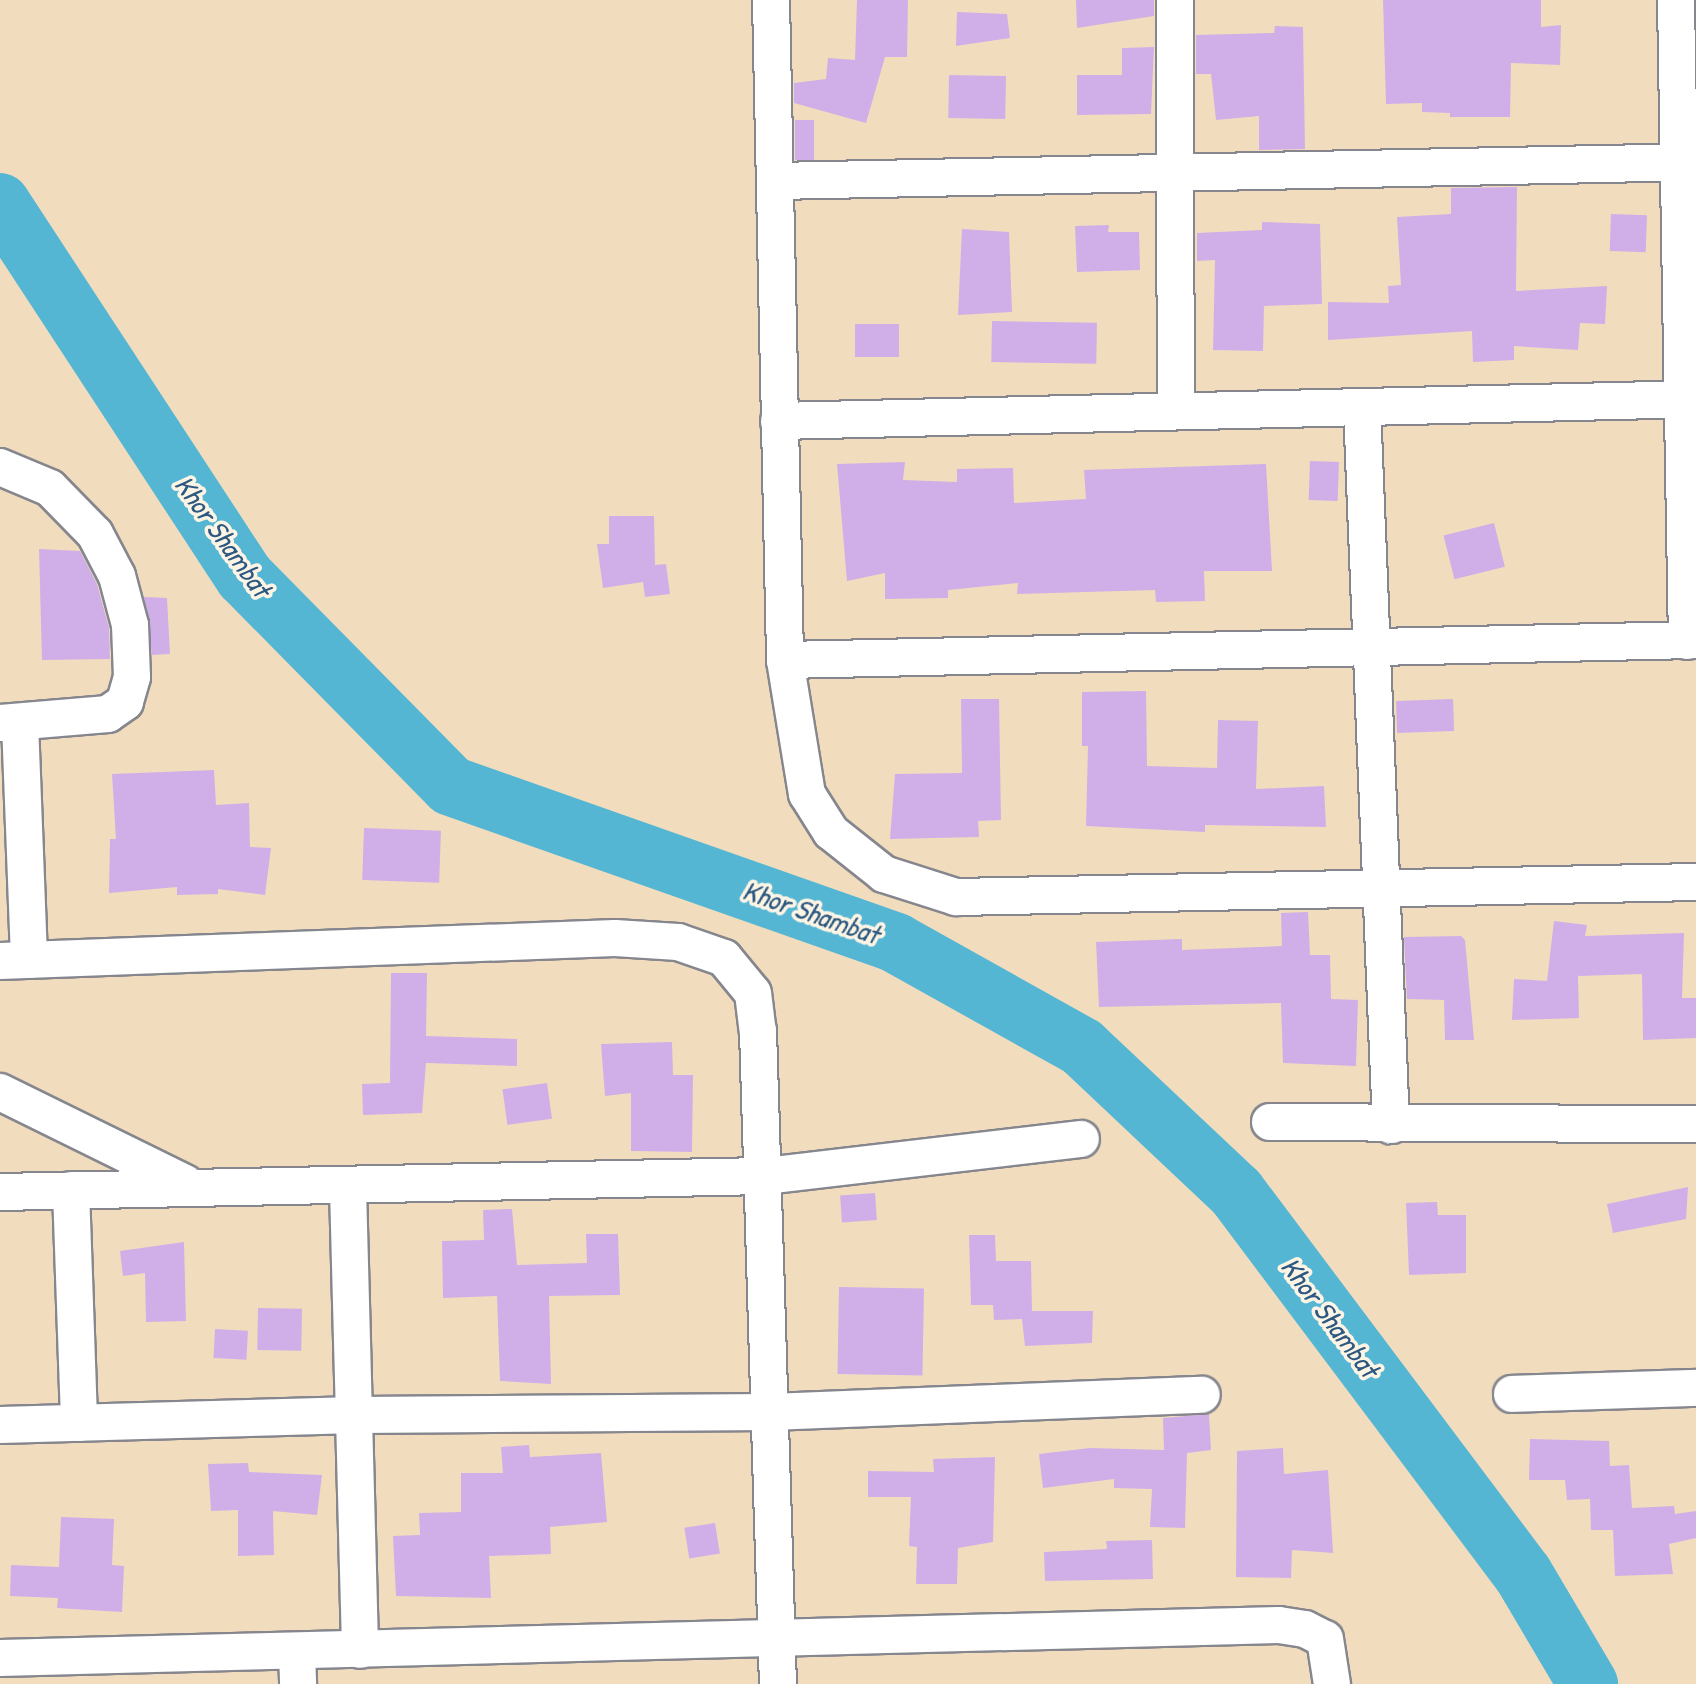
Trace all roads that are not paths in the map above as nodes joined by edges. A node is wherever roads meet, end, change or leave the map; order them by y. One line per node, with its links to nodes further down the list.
1 (771, 0): 6 (street)
2 (1175, 0): 5 (street)
3 (1676, 0): 4 (street)
4 (1688, 162): 5 (street); 7 (street)
5 (1175, 173): 6 (street); 9 (street)
6 (776, 181): 10 (street)
7 (1690, 399): 8 (street); 12 (street)
8 (1362, 407): 9 (street); 13 (street)
9 (1176, 411): 10 (street)
10 (779, 421): 14 (street)
11 (0, 467): 15 (street)
12 (1691, 640): 13 (street)
13 (1371, 647): 14 (street); 17 (street)
14 (785, 660): 17 (street)
15 (10, 723): 18 (street)
16 (1696, 882): 17 (street)
17 (1380, 886): 22 (street)
18 (15, 960): 24 (street)
19 (0, 1092): 25 (street)
20 (1270, 1122): 22 (street)
21 (1696, 1124): 22 (street)
22 (1391, 1125)
23 (1081, 1139): 24 (street)
24 (765, 1176): 26 (street); 32 (street)
25 (200, 1188): 26 (street); 27 (street)
26 (348, 1188): 33 (street)
27 (71, 1190): 28 (street); 34 (street)
28 (0, 1192)
29 (1696, 1388): 30 (street)
30 (1512, 1394)
31 (1202, 1395): 32 (street)
32 (770, 1412): 33 (street); 36 (street)
33 (356, 1415): 34 (street); 37 (street)
34 (79, 1423): 35 (street)
35 (0, 1425)
36 (777, 1641): 37 (street); 41 (street); 42 (street)
37 (360, 1650): 39 (street)
38 (0, 1658): 40 (street)
39 (297, 1668): 40 (street)
40 (44, 1670)
41 (778, 1684)
42 (1332, 1684)

